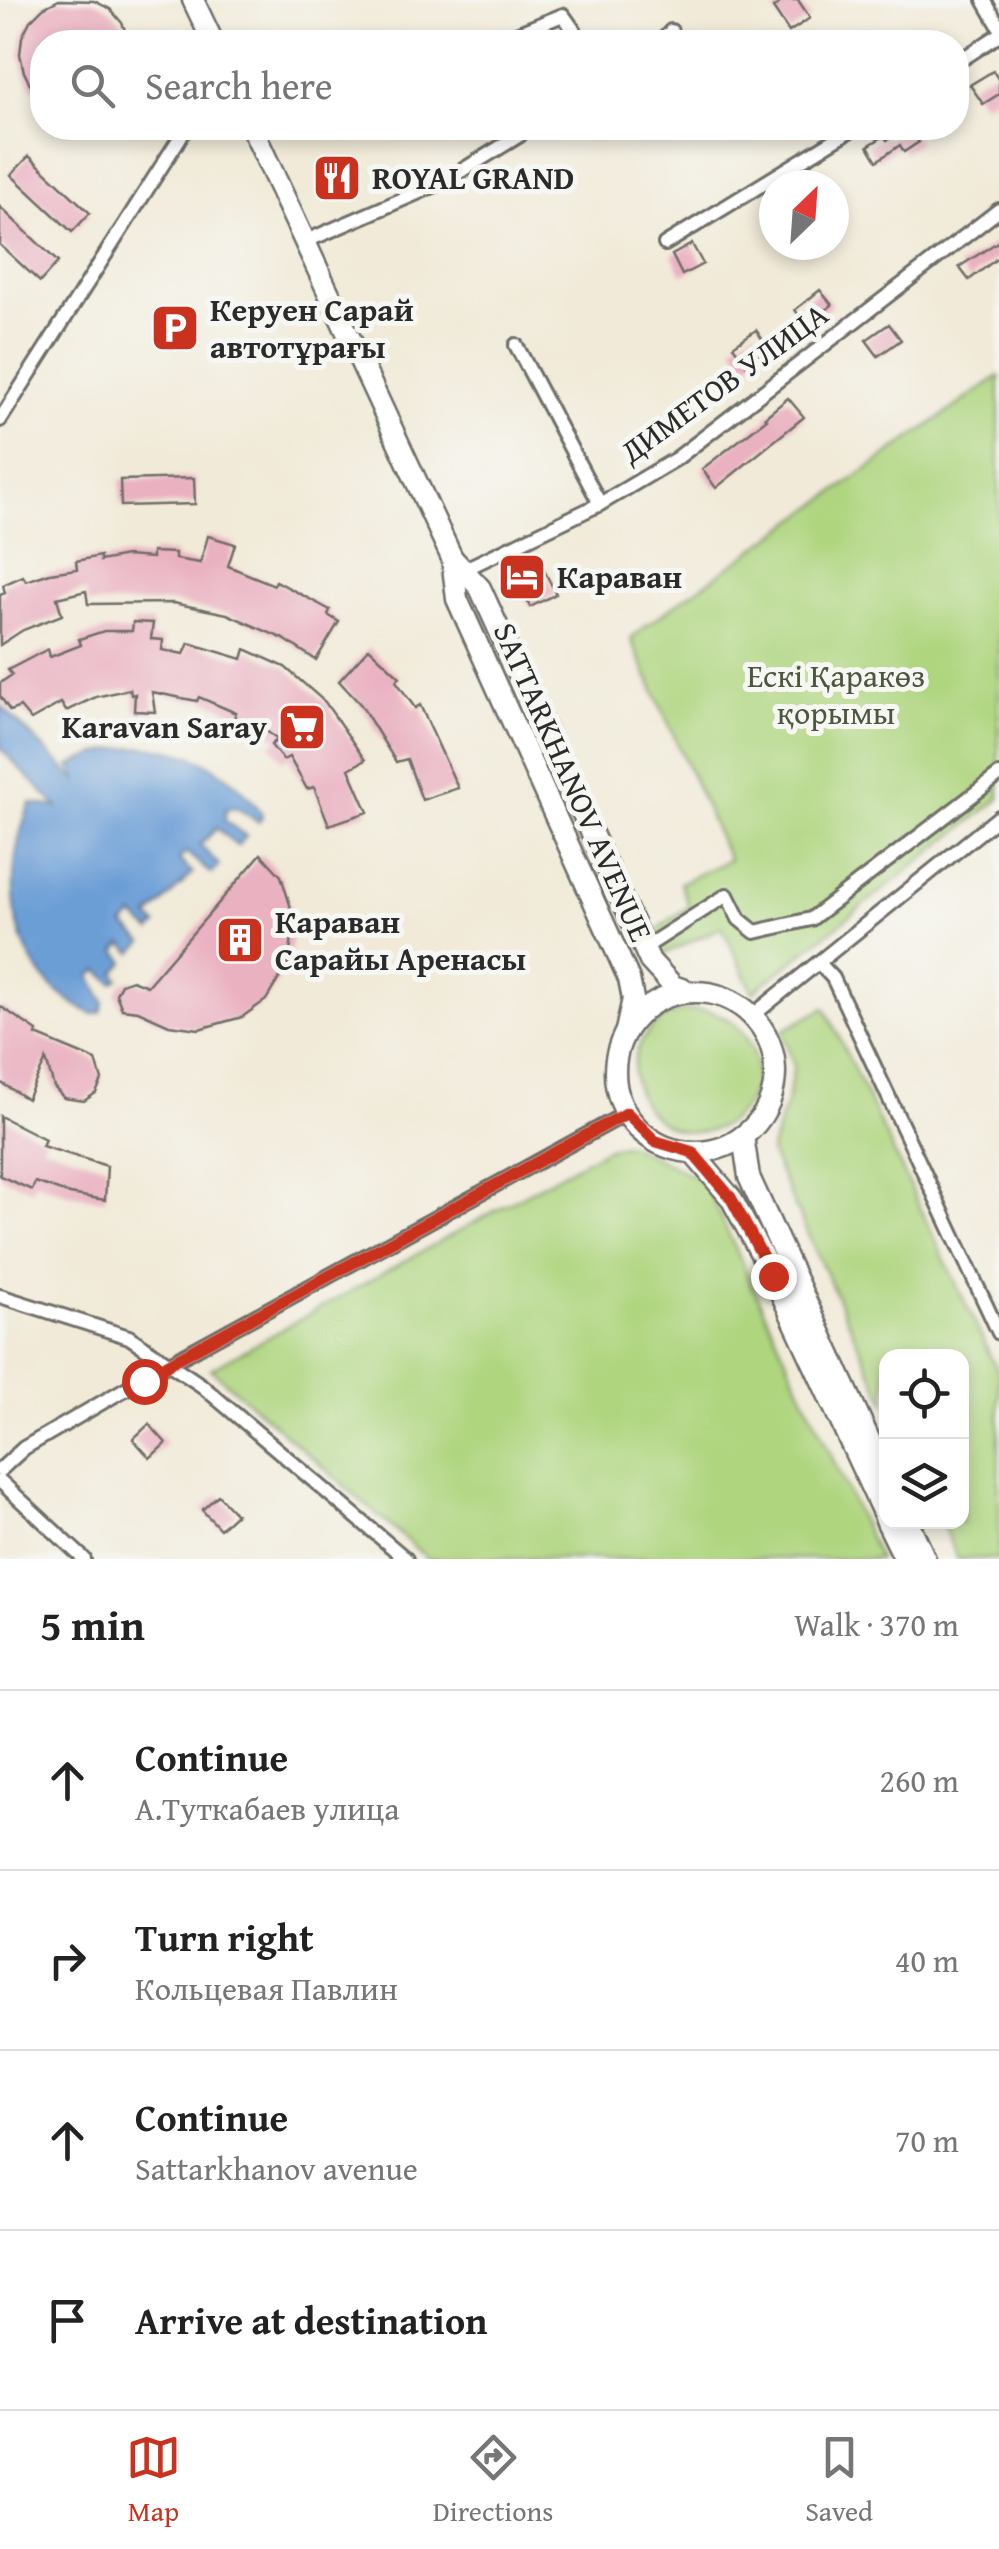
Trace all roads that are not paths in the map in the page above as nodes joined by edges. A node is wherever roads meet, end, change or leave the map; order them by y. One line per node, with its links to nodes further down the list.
1 (193, 0): 4 (main road)
2 (984, 0): 3 (street)
3 (999, 26)
4 (207, 30)
5 (525, 30): 6 (street)
6 (574, 30)
7 (999, 35): 8 (street)
8 (969, 55)
9 (178, 140): 17 (street)
10 (257, 140): 14 (main road, SATTARKHANOV AVENUE)
11 (512, 140): 14 (street)
12 (834, 140): 15 (street)
13 (999, 210): 18 (street, ДИМЕТОВ УЛИЦА)
14 (304, 242): 19 (main road, SATTARKHANOV AVENUE)
15 (665, 244)
16 (516, 345): 18 (street)
17 (0, 420)
18 (600, 504): 19 (street, ДИМЕТОВ УЛИЦА)
19 (458, 564): 22 (main road, SATTARKHANOV AVENUE); 26 (main road, SATTARKHANOV AVENUE)
20 (999, 775): 22 (street)
21 (999, 817): 23 (street)
22 (644, 948): 24 (main road, SATTARKHANOV AVENUE)
23 (819, 963): 25 (street); 31 (street)
24 (690, 992): 25 (main road); 26 (main road)
25 (752, 1016): 28 (main road)
26 (626, 1031): 27 (main road)
27 (627, 1113): 29 (main road); 32 (street)
28 (743, 1136): 29 (main road); 33 (main road)
29 (692, 1152): 36 (main road)
30 (0, 1296): 32 (street)
31 (999, 1333)
32 (168, 1364): 34 (street); 40 (street)
33 (879, 1461)
34 (0, 1470)
35 (0, 1482): 39 (street)
36 (879, 1503)
37 (891, 1529): 41 (main road)
38 (911, 1529): 42 (main road)
39 (84, 1559)
40 (406, 1559)
41 (905, 1559)
42 (925, 1559)

